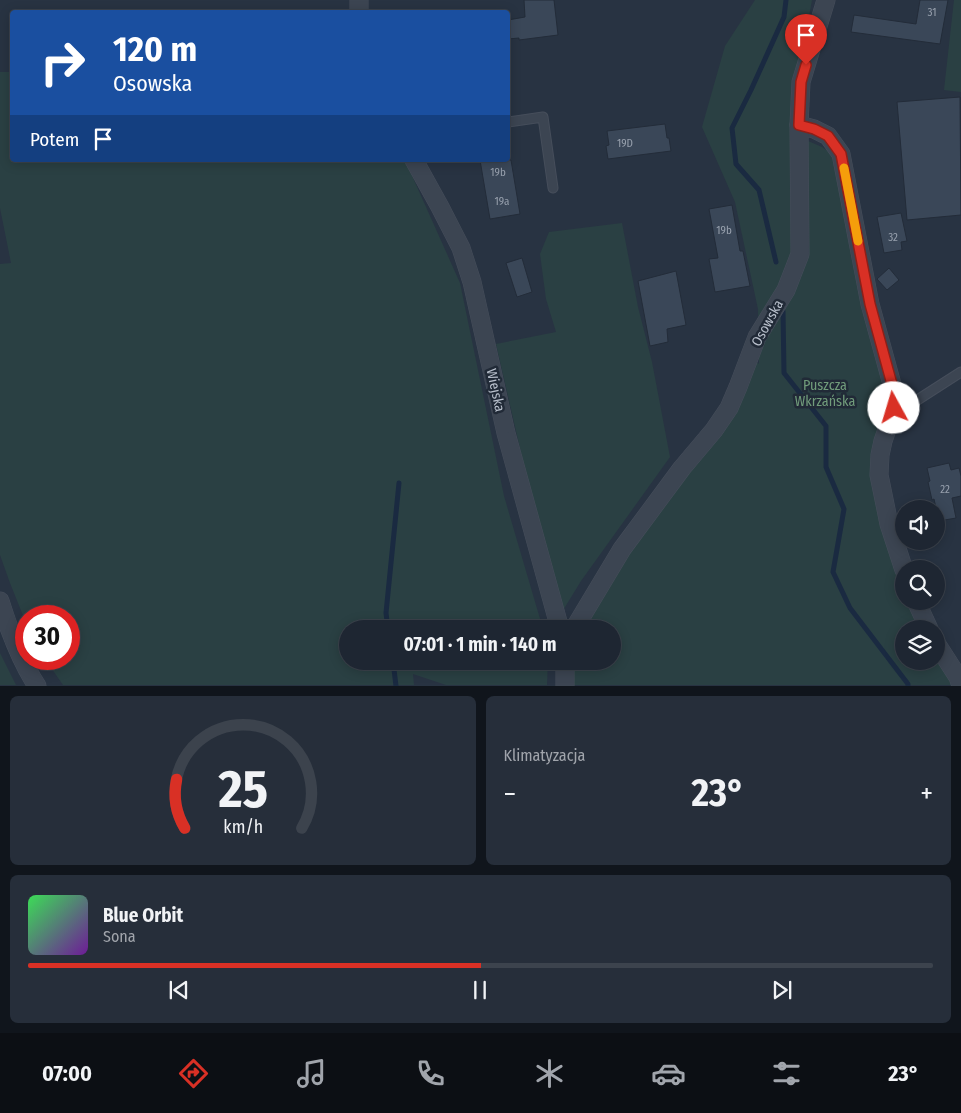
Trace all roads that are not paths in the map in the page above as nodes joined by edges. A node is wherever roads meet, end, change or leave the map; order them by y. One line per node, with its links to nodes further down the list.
1 (826, 0): 3 (street, Osowska)
2 (510, 122): 5 (lane)
3 (799, 125): 7 (street); 11 (street, Osowska)
4 (415, 162): 10 (street, Wiejska)
5 (553, 188)
6 (961, 372): 7 (lane)
7 (892, 416): 8 (street)
8 (895, 519)
9 (0, 601): 14 (street)
10 (558, 620)
11 (579, 620)
12 (945, 658): 16 (street)
13 (565, 670): 15 (street)
14 (37, 686)
15 (565, 686)
16 (961, 686)

